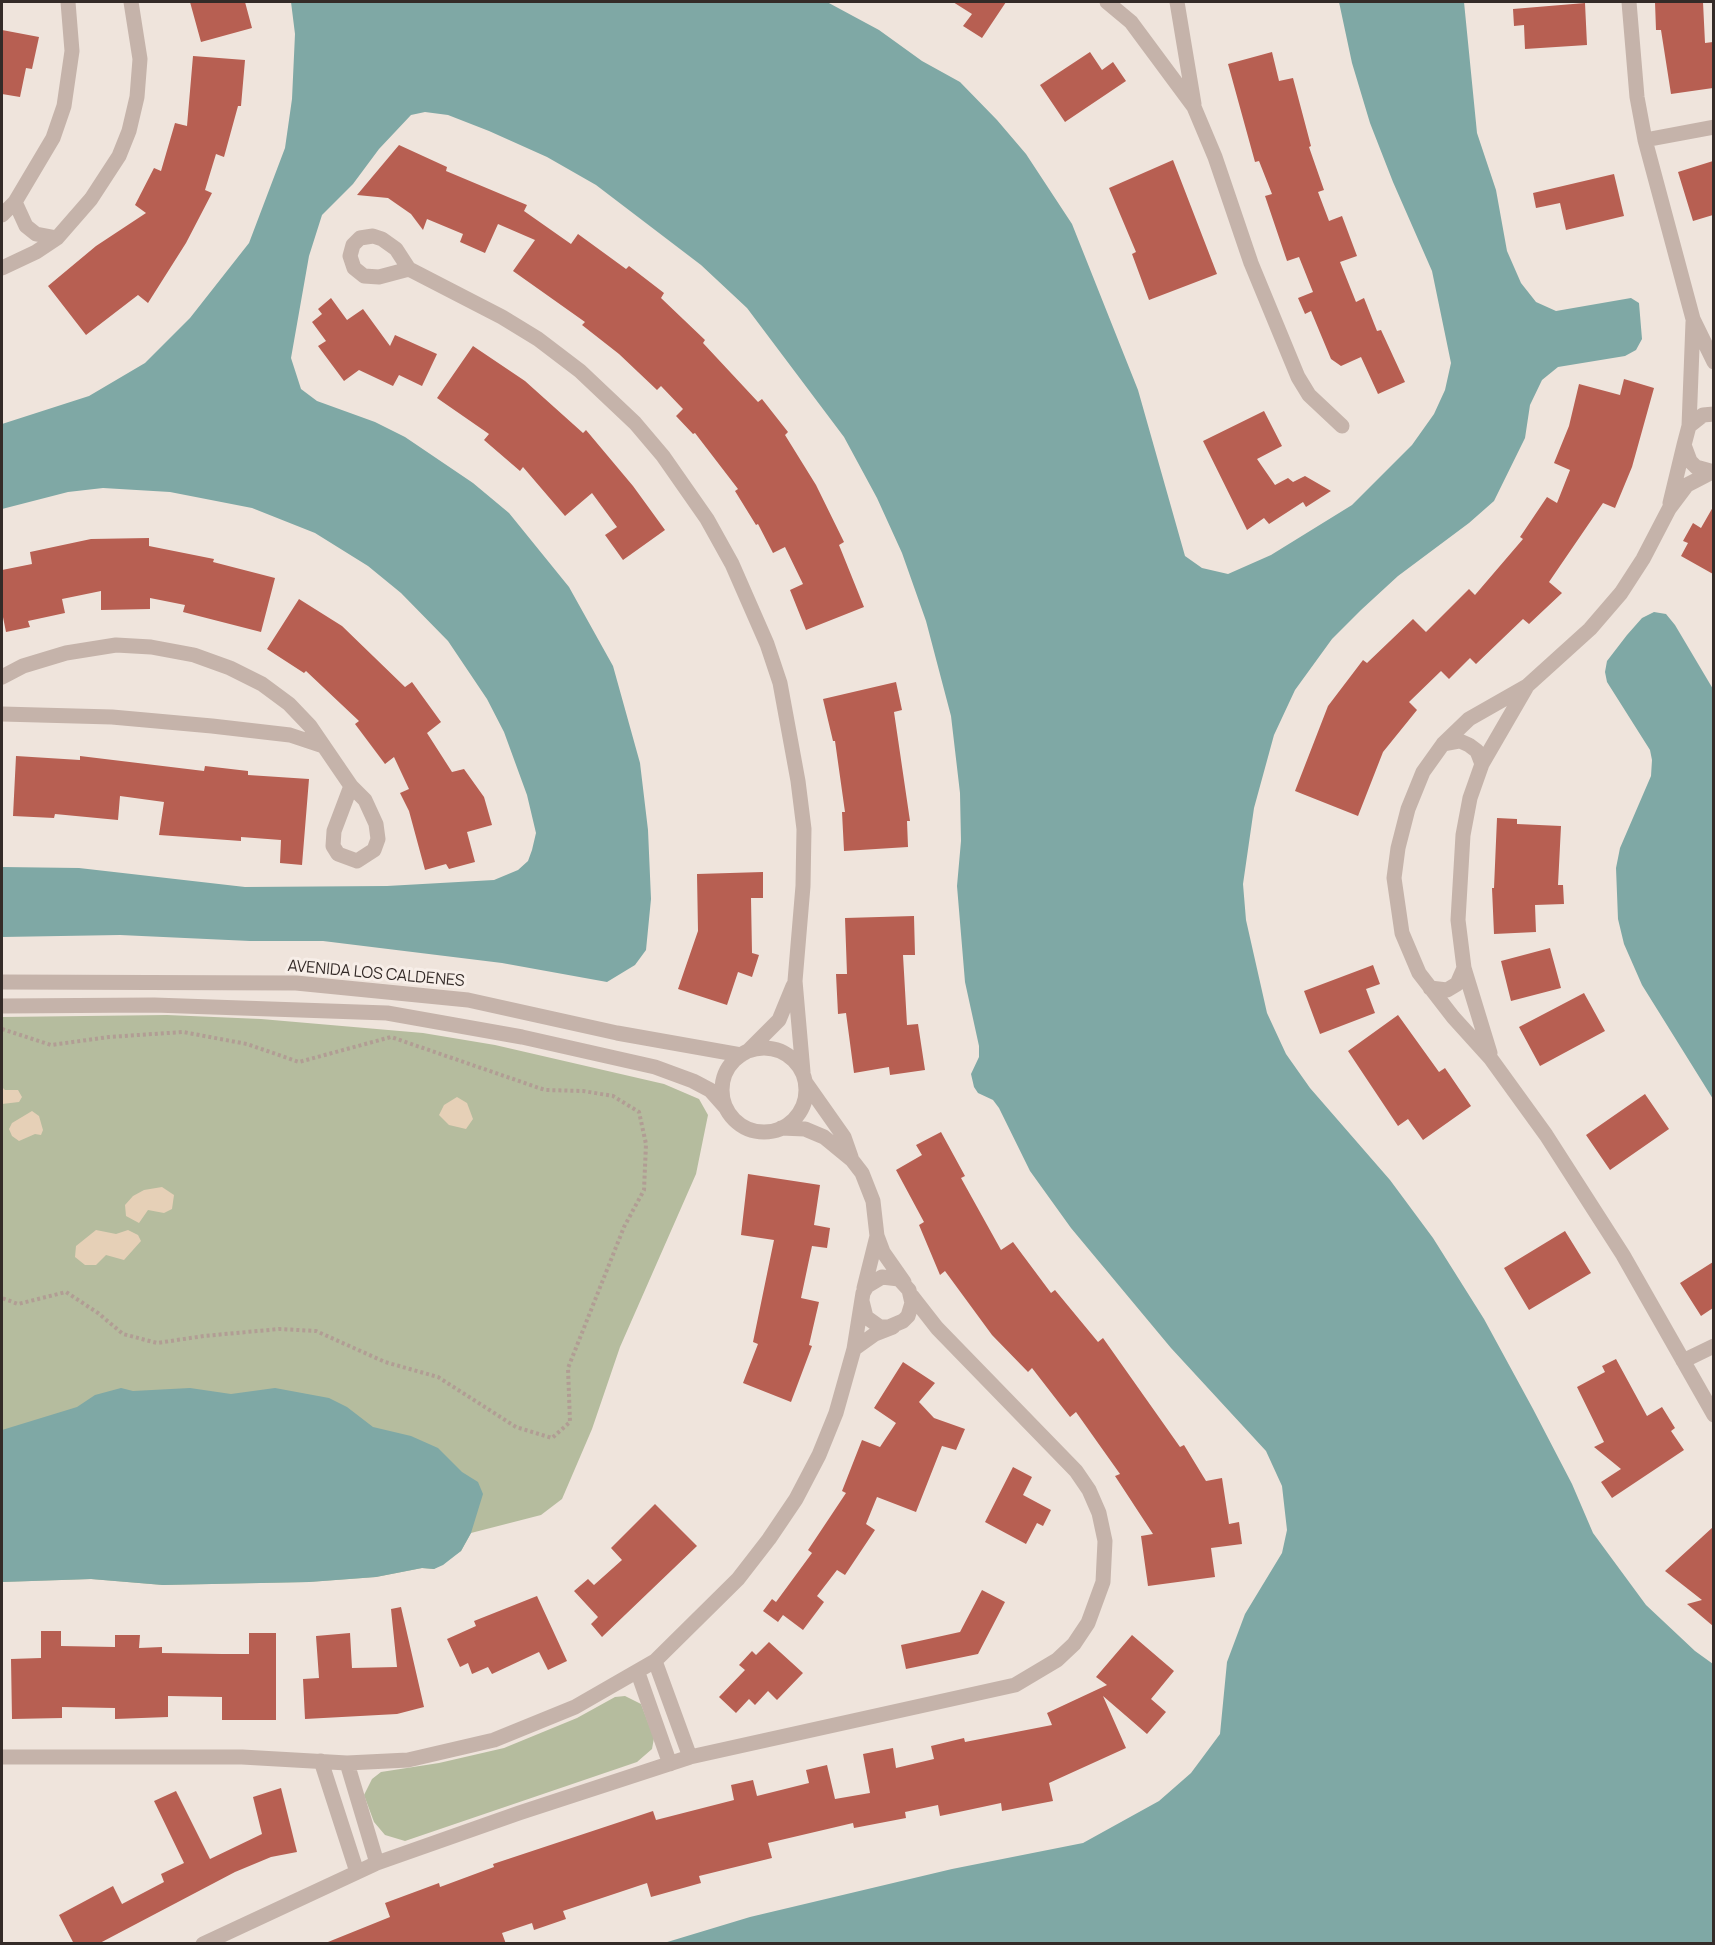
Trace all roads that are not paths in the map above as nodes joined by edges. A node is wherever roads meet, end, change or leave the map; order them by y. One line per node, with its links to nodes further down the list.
1 (68, 2): 9 (street)
2 (131, 2): 11 (street)
3 (1107, 2): 6 (street)
4 (1177, 2): 6 (street)
5 (1629, 2): 8 (street)
6 (1194, 107): 17 (street)
7 (1713, 127): 8 (street)
8 (1645, 140): 14 (street)
9 (15, 202): 10 (street); 11 (street)
10 (2, 215)
11 (57, 238): 12 (street)
12 (2, 268)
13 (409, 269): 30 (street)
14 (1693, 319): 15 (street); 18 (street)
15 (1713, 362)
16 (1713, 414): 18 (street)
17 (1342, 426)
18 (1689, 426): 19 (street)
19 (1684, 445): 20 (street); 21 (street)
20 (1713, 472): 21 (street)
21 (1668, 508): 23 (street)
22 (2, 677): 26 (street)
23 (1527, 686): 25 (street); 27 (street)
24 (2, 714): 26 (street)
25 (1443, 744): 27 (street); 32 (street)
26 (323, 746): 28 (street)
27 (1482, 764): 29 (street)
28 (351, 786)
29 (1464, 968): 32 (street); 35 (street)
30 (795, 981): 34 (street); 36 (street)
31 (2, 982): 34 (street, AVENIDA LOS CALDENES)
32 (1430, 988): 35 (street)
33 (2, 1006): 37 (street)
34 (745, 1053): 36 (street); 37 (street)
35 (1491, 1059): 47 (street)
36 (804, 1078): 38 (street); 39 (street)
37 (726, 1108): 38 (street)
38 (781, 1128): 39 (street)
39 (852, 1160): 40 (street)
40 (877, 1236): 41 (street); 42 (street)
41 (909, 1290): 42 (street); 43 (street); 44 (street)
42 (862, 1297): 43 (street); 46 (street)
43 (900, 1323): 44 (street); 46 (street)
44 (938, 1328): 52 (street)
45 (1713, 1346): 47 (street)
46 (854, 1349): 49 (street)
47 (1683, 1361): 48 (street)
48 (1713, 1415)
49 (655, 1661): 50 (street); 52 (street)
50 (638, 1673): 54 (street); 55 (street)
51 (2, 1757): 53 (street)
52 (690, 1757): 55 (street)
53 (321, 1761): 54 (street); 57 (street)
54 (347, 1763): 56 (street)
55 (670, 1764): 56 (street)
56 (377, 1863): 57 (street)
57 (357, 1872): 58 (street)
58 (203, 1944)

